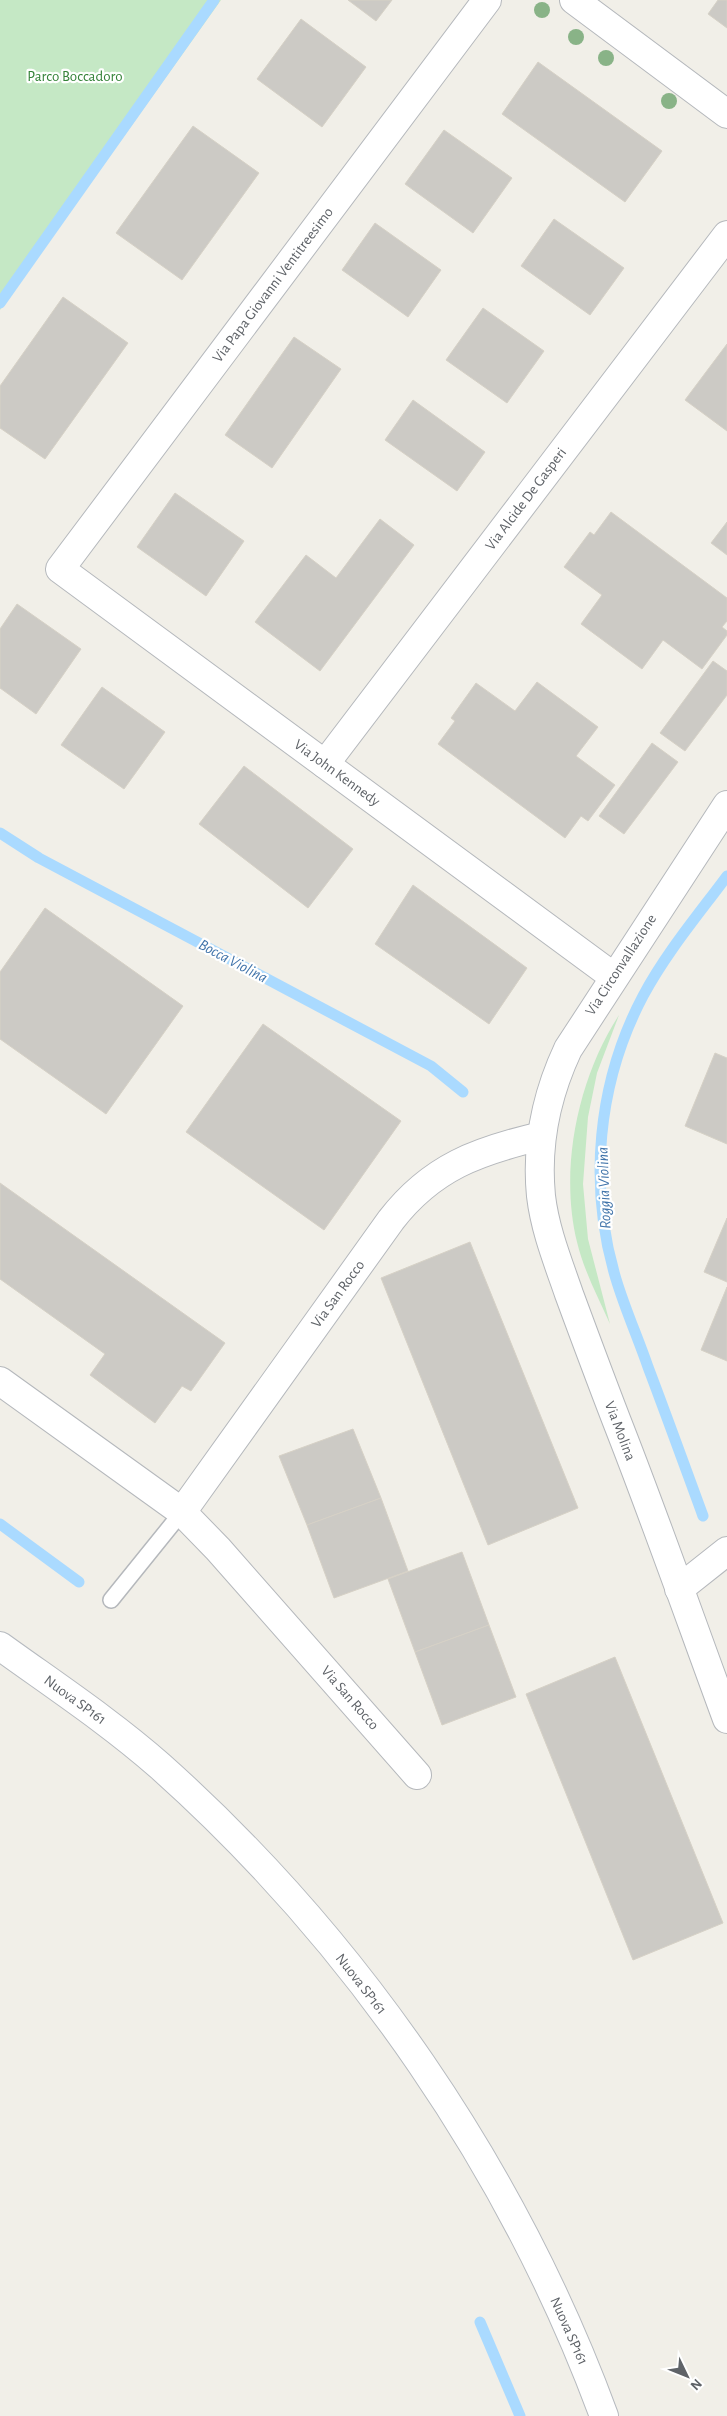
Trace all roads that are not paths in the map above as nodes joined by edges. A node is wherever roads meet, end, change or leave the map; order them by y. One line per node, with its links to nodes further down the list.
1 (486, 0): 5 (street, Via Papa Giovanni Ventitreesimo)
2 (574, 0): 3 (street)
3 (727, 114)
4 (727, 235): 6 (street, Via Alcide De Gasperi)
5 (60, 569): 6 (street, Via John Kennedy)
6 (325, 764): 8 (street, Via John Kennedy)
7 (727, 805): 8 (street, Via Circonvallazione)
8 (614, 977): 9 (street, Via Circonvallazione)
9 (541, 1136): 11 (street, Via San Rocco); 13 (street, Via Molina)
10 (0, 1381): 11 (street, Via San Rocco)
11 (182, 1512): 14 (lane); 17 (street, Via San Rocco)
12 (727, 1551): 13 (street)
13 (679, 1590): 16 (street, Via Molina)
14 (111, 1600)
15 (0, 1646): 18 (street, Nuova SP161)
16 (727, 1719)
17 (417, 1775)
18 (604, 2416)

